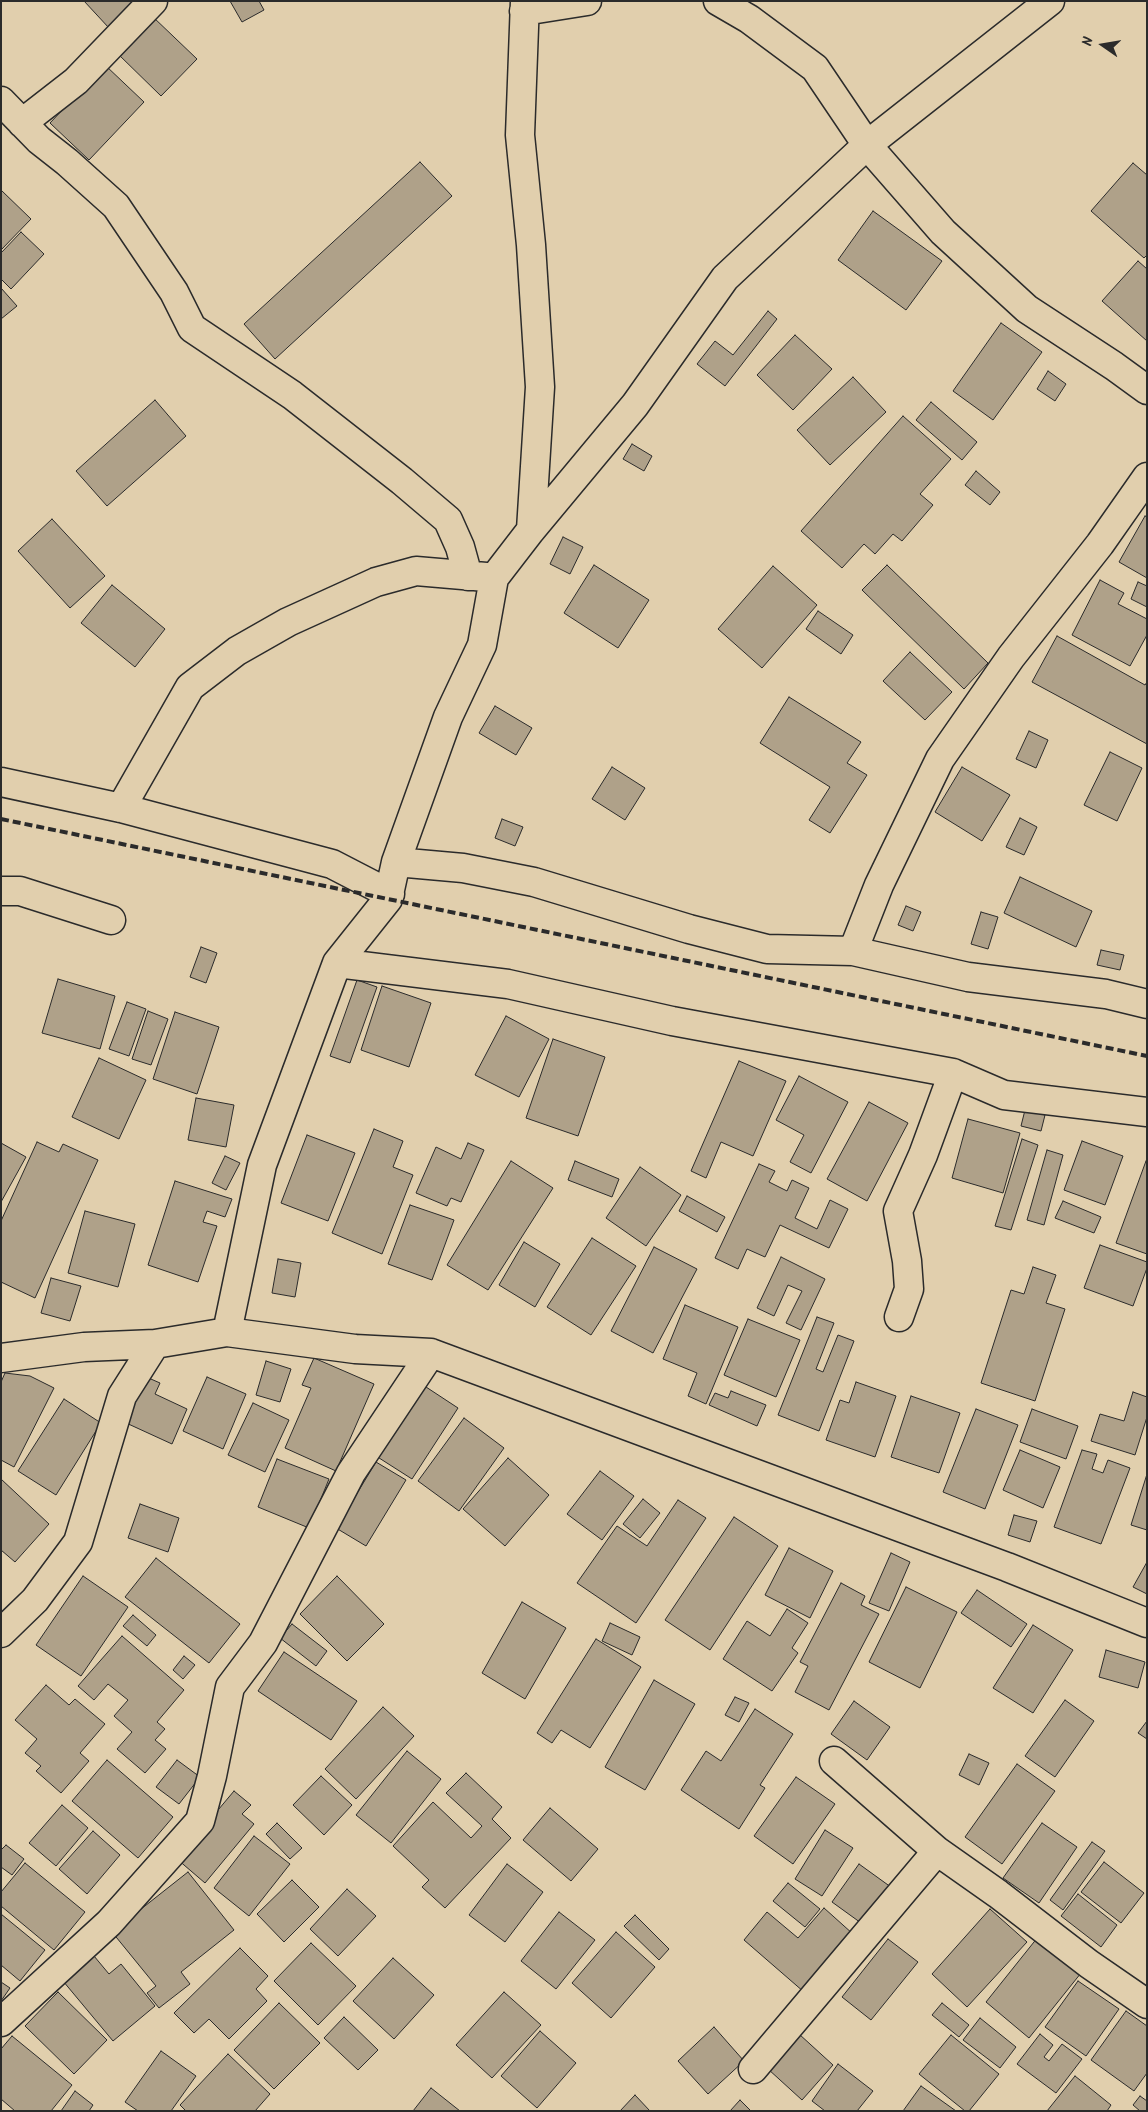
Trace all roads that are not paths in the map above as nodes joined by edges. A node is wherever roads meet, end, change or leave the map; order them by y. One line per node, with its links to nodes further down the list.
1 (152, 1): 6 (street)
2 (588, 1): 5 (street)
3 (718, 1): 7 (street)
4 (1050, 1): 7 (street)
5 (525, 6): 10 (street)
6 (8, 115): 11 (street)
7 (867, 145): 8 (street); 10 (street)
8 (1147, 390)
9 (1147, 478): 18 (street)
10 (531, 530): 11 (street)
11 (481, 577): 13 (street); 14 (street)
12 (1, 782): 13 (street)
13 (121, 808): 16 (street)
14 (396, 862): 16 (street); 18 (street)
15 (1, 891): 17 (street)
16 (390, 894): 19 (street)
17 (111, 920)
18 (853, 951): 20 (street)
19 (337, 963): 21 (street); 24 (street)
20 (1147, 1004)
21 (952, 1073): 22 (street); 23 (street)
22 (1147, 1112)
23 (899, 1317)
24 (227, 1332): 25 (street); 26 (street)
25 (155, 1344): 27 (street); 29 (street)
26 (431, 1353): 28 (street); 33 (street)
27 (1, 1358)
28 (1147, 1623)
29 (1, 1633)
30 (834, 1761): 31 (street)
31 (937, 1851): 32 (street); 34 (street)
32 (1147, 2004)
33 (1, 2022)
34 (753, 2069)

